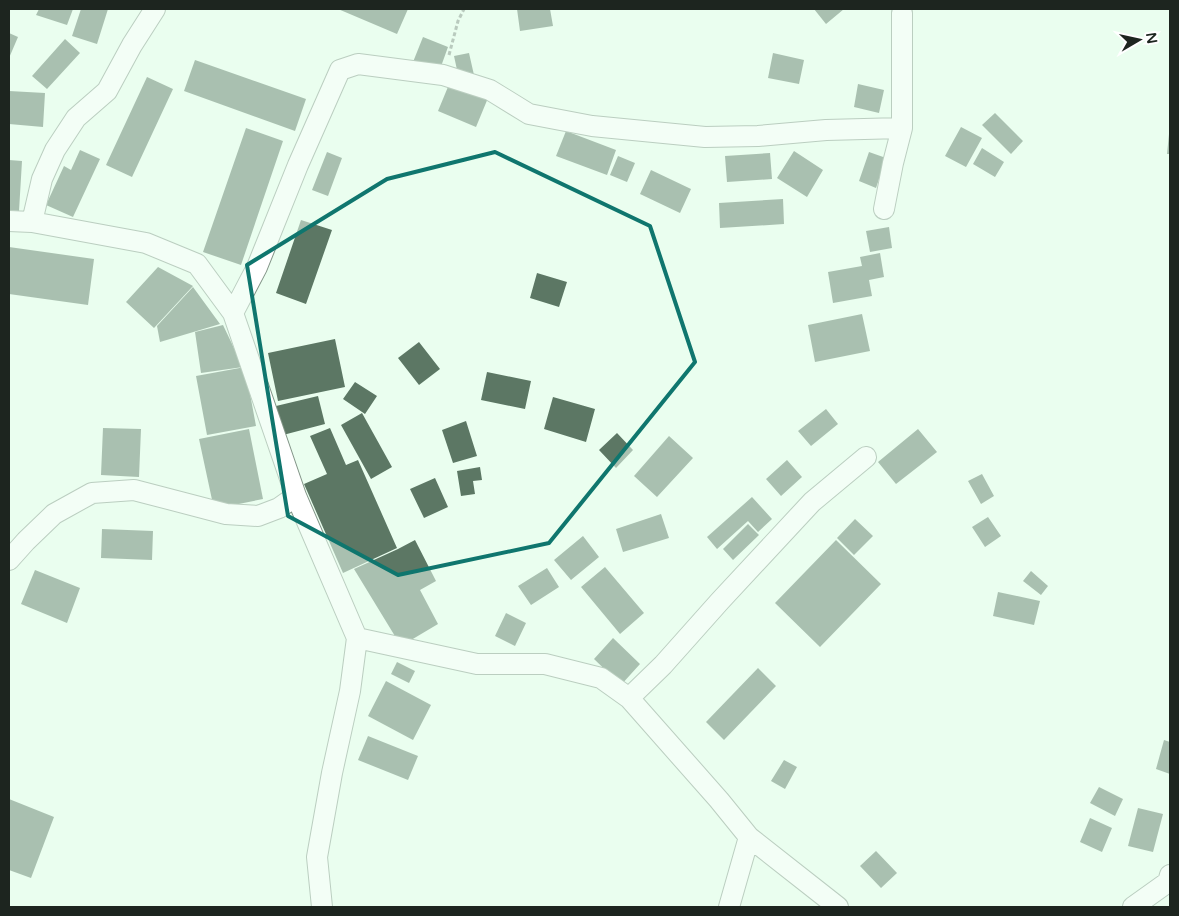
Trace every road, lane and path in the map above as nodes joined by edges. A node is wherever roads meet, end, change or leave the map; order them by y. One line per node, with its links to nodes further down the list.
1 (155, 9): 8 (street)
2 (464, 9): 4 (path)
3 (902, 13): 5 (street)
4 (443, 75): 5 (street); 9 (street)
5 (902, 128): 6 (street)
6 (884, 209)
7 (9, 221): 8 (street)
8 (32, 222): 9 (street)
9 (233, 313): 11 (street)
10 (866, 457): 14 (street)
11 (296, 496): 12 (street); 13 (street)
12 (9, 560)
13 (357, 638): 14 (street); 17 (street)
14 (629, 698): 15 (street)
15 (750, 837): 18 (street); 19 (street)
16 (1170, 880): 20 (street)
17 (322, 907)
18 (730, 907)
19 (838, 907)
20 (1133, 907)

